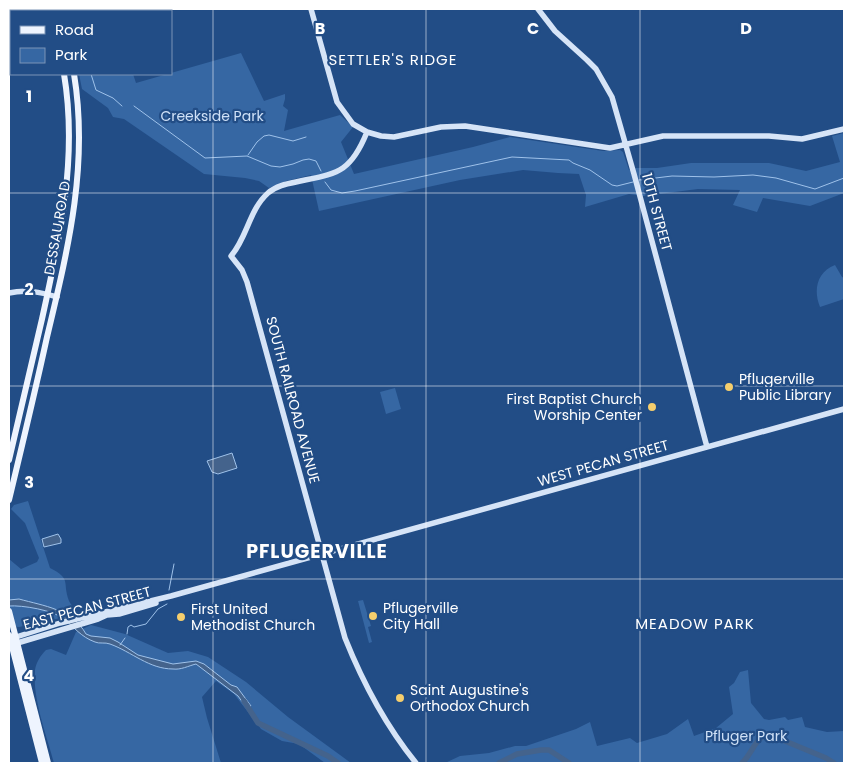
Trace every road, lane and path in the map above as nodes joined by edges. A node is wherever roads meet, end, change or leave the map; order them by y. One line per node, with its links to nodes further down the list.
1 (311, 9): 6 (street)
2 (538, 9): 7 (street, 10TH STREET)
3 (64, 75): 9 (main road, DESSAU ROAD)
4 (74, 75): 10 (main road, DESSAU ROAD)
5 (844, 129): 7 (street)
6 (366, 132): 7 (street); 17 (street, SOUTH RAILROAD AVENUE)
7 (626, 145): 12 (street, 10TH STREET)
8 (9, 293): 9 (street)
9 (47, 294): 10 (street); 13 (main road, DESSAU ROAD)
10 (57, 297): 14 (main road, DESSAU ROAD)
11 (844, 409): 12 (street, WEST PECAN STREET)
12 (707, 447): 16 (street, WEST PECAN STREET)
13 (9, 460)
14 (11, 480): 15 (main road, DESSAU ROAD)
15 (9, 500)
16 (369, 542): 17 (street, EAST PECAN STREET)
17 (323, 554): 18 (street, EAST PECAN STREET); 27 (street, SOUTH RAILROAD AVENUE)
18 (171, 596): 19 (street, EAST PECAN STREET); 21 (street, EAST PECAN STREET)
19 (118, 610): 21 (street); 22 (street, EAST PECAN STREET)
20 (9, 611): 24 (main road)
21 (106, 615): 22 (street)
22 (85, 620): 23 (street)
23 (62, 626): 24 (street, EAST PECAN STREET); 24 (street, EAST PECAN STREET)
24 (12, 639): 25 (main road); 26 (main road)
25 (42, 763)
26 (48, 763)
27 (416, 763)

